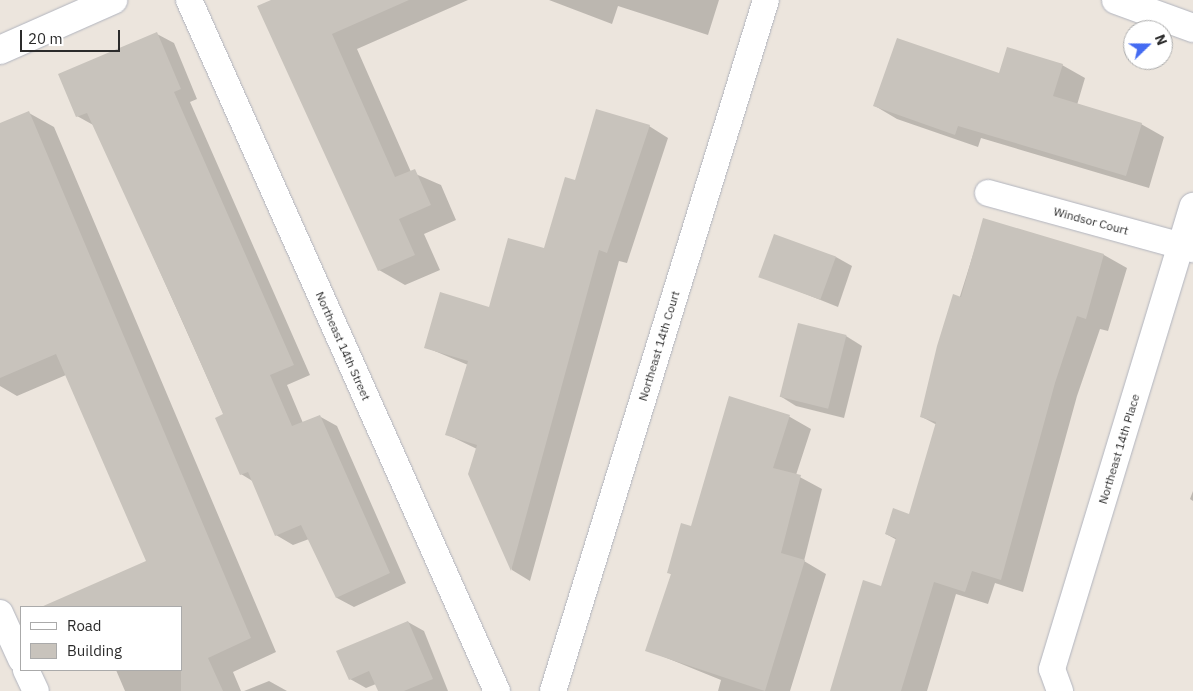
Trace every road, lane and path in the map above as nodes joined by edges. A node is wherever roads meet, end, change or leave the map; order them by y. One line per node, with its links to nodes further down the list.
1 (112, 0): 6 (street)
2 (189, 0): 14 (street, Northeast 14th Street)
3 (766, 0): 15 (street, Northeast 14th Court)
4 (1116, 0): 5 (street)
5 (1193, 28)
6 (0, 50)
7 (988, 193): 9 (street, Windsor Court)
8 (1193, 206): 9 (street, Northeast 14th Place)
9 (1188, 247): 16 (street, Northeast 14th Place)
10 (0, 613): 11 (street)
11 (20, 657)
12 (26, 671): 13 (street)
13 (36, 691)
14 (498, 691)
15 (553, 691)
16 (1060, 691)

